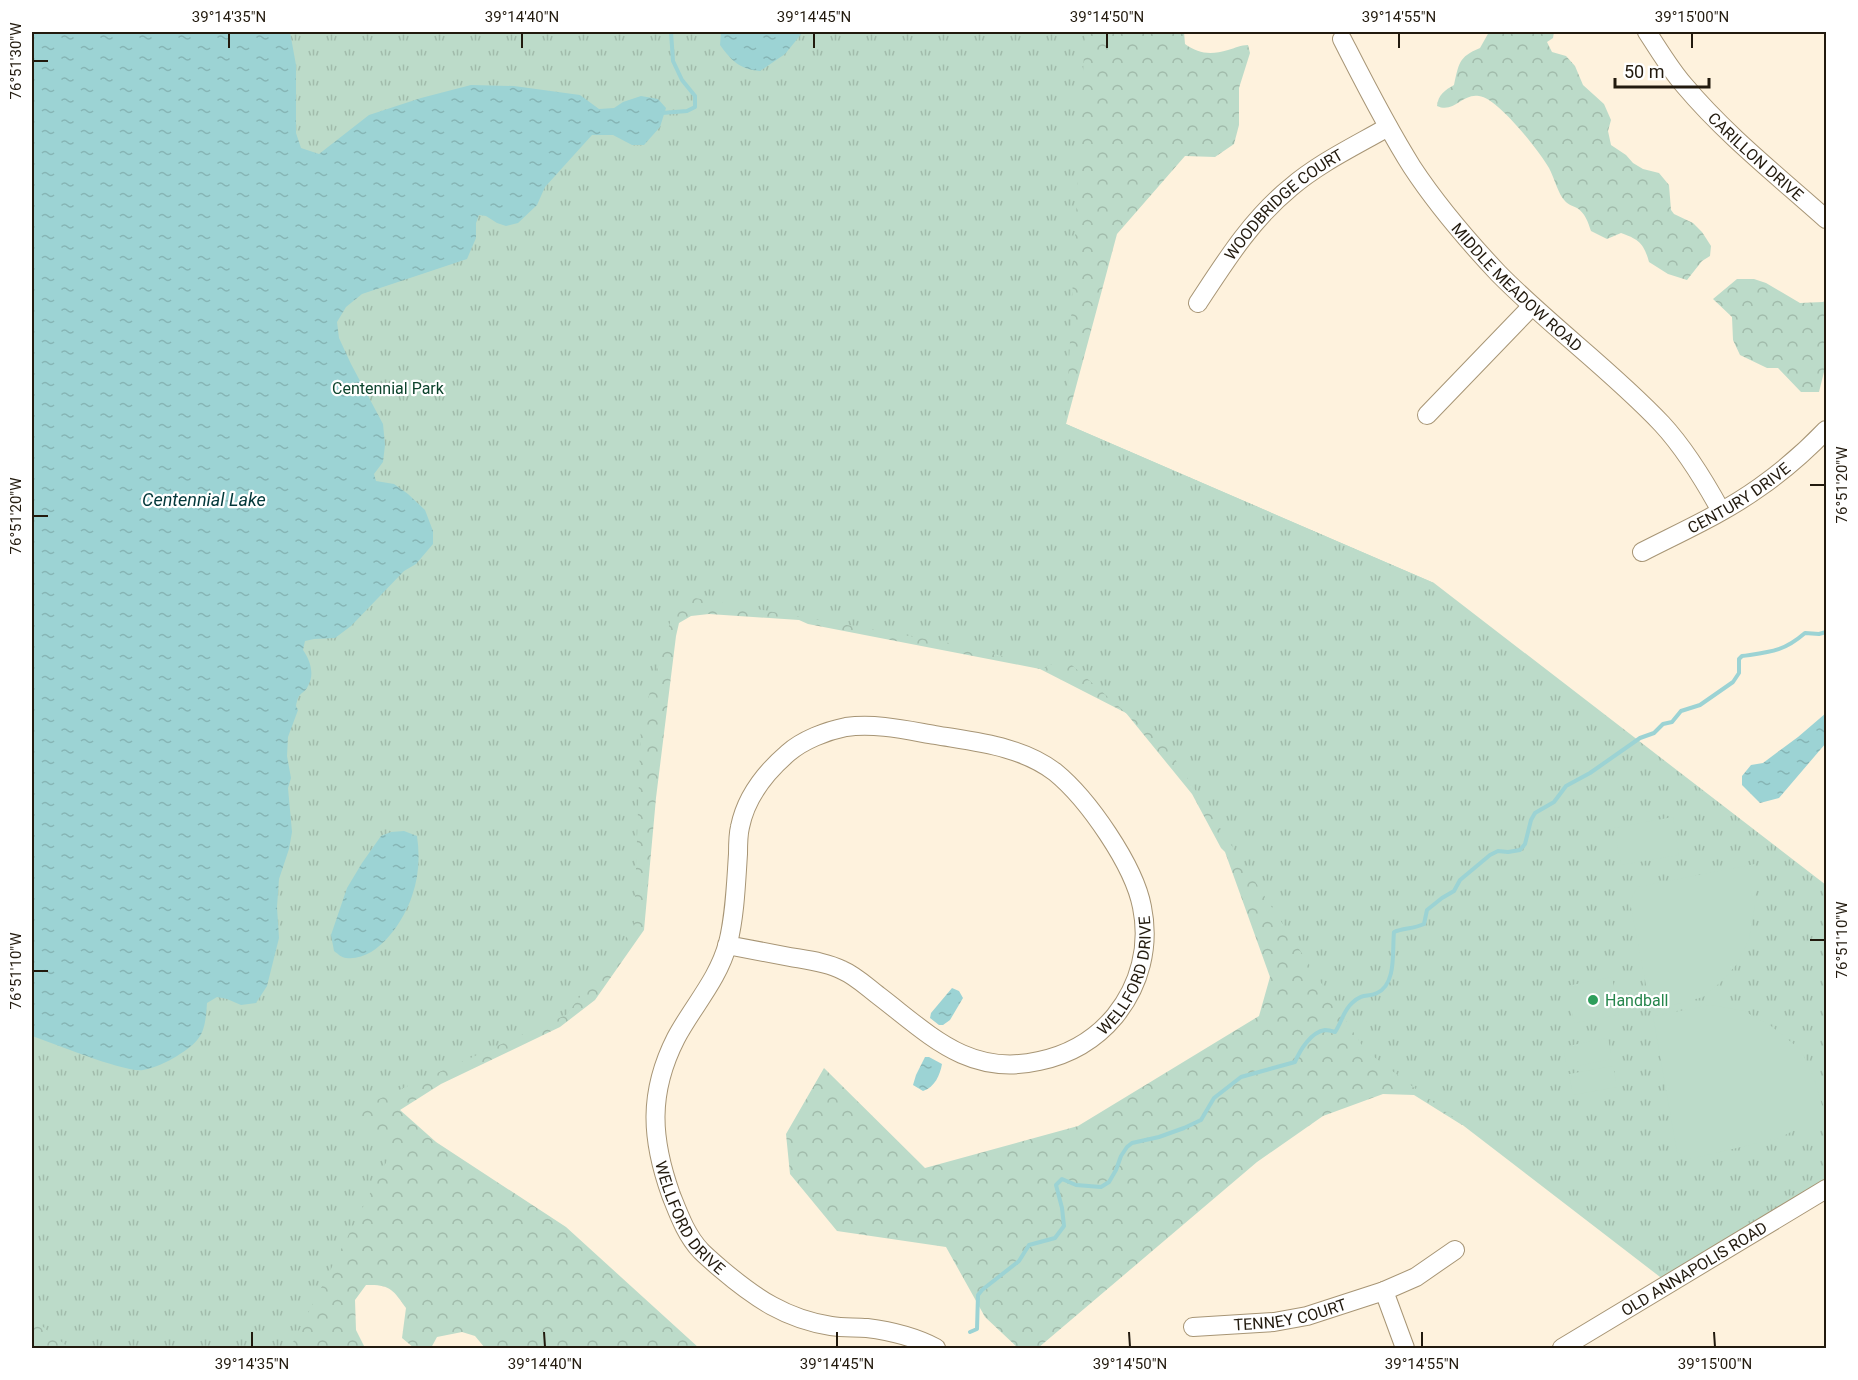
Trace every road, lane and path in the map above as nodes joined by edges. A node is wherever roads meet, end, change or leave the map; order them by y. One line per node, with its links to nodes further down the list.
1 (1647, 32): 4 (street, CARILLON DRIVE)
2 (1342, 39): 3 (street, MIDDLE MEADOW ROAD)
3 (1388, 127): 5 (street, WOODBRIDGE COURT); 6 (street, MIDDLE MEADOW ROAD)
4 (1827, 219)
5 (1198, 303)
6 (1532, 306): 7 (street); 9 (street, MIDDLE MEADOW ROAD)
7 (1427, 415)
8 (1827, 430): 9 (street, CENTURY DRIVE)
9 (1721, 511): 10 (street, CENTURY DRIVE)
10 (1642, 552)
11 (728, 945): 11 (street, WELLFORD DRIVE); 16 (street, WELLFORD DRIVE)
12 (1827, 1190): 18 (street, OLD ANNAPOLIS ROAD)
13 (1455, 1250): 14 (street, TENNEY COURT)
14 (1384, 1291): 15 (street, TENNEY COURT); 17 (street)
15 (1193, 1327)
16 (936, 1348)
17 (1405, 1348)
18 (1562, 1348)

